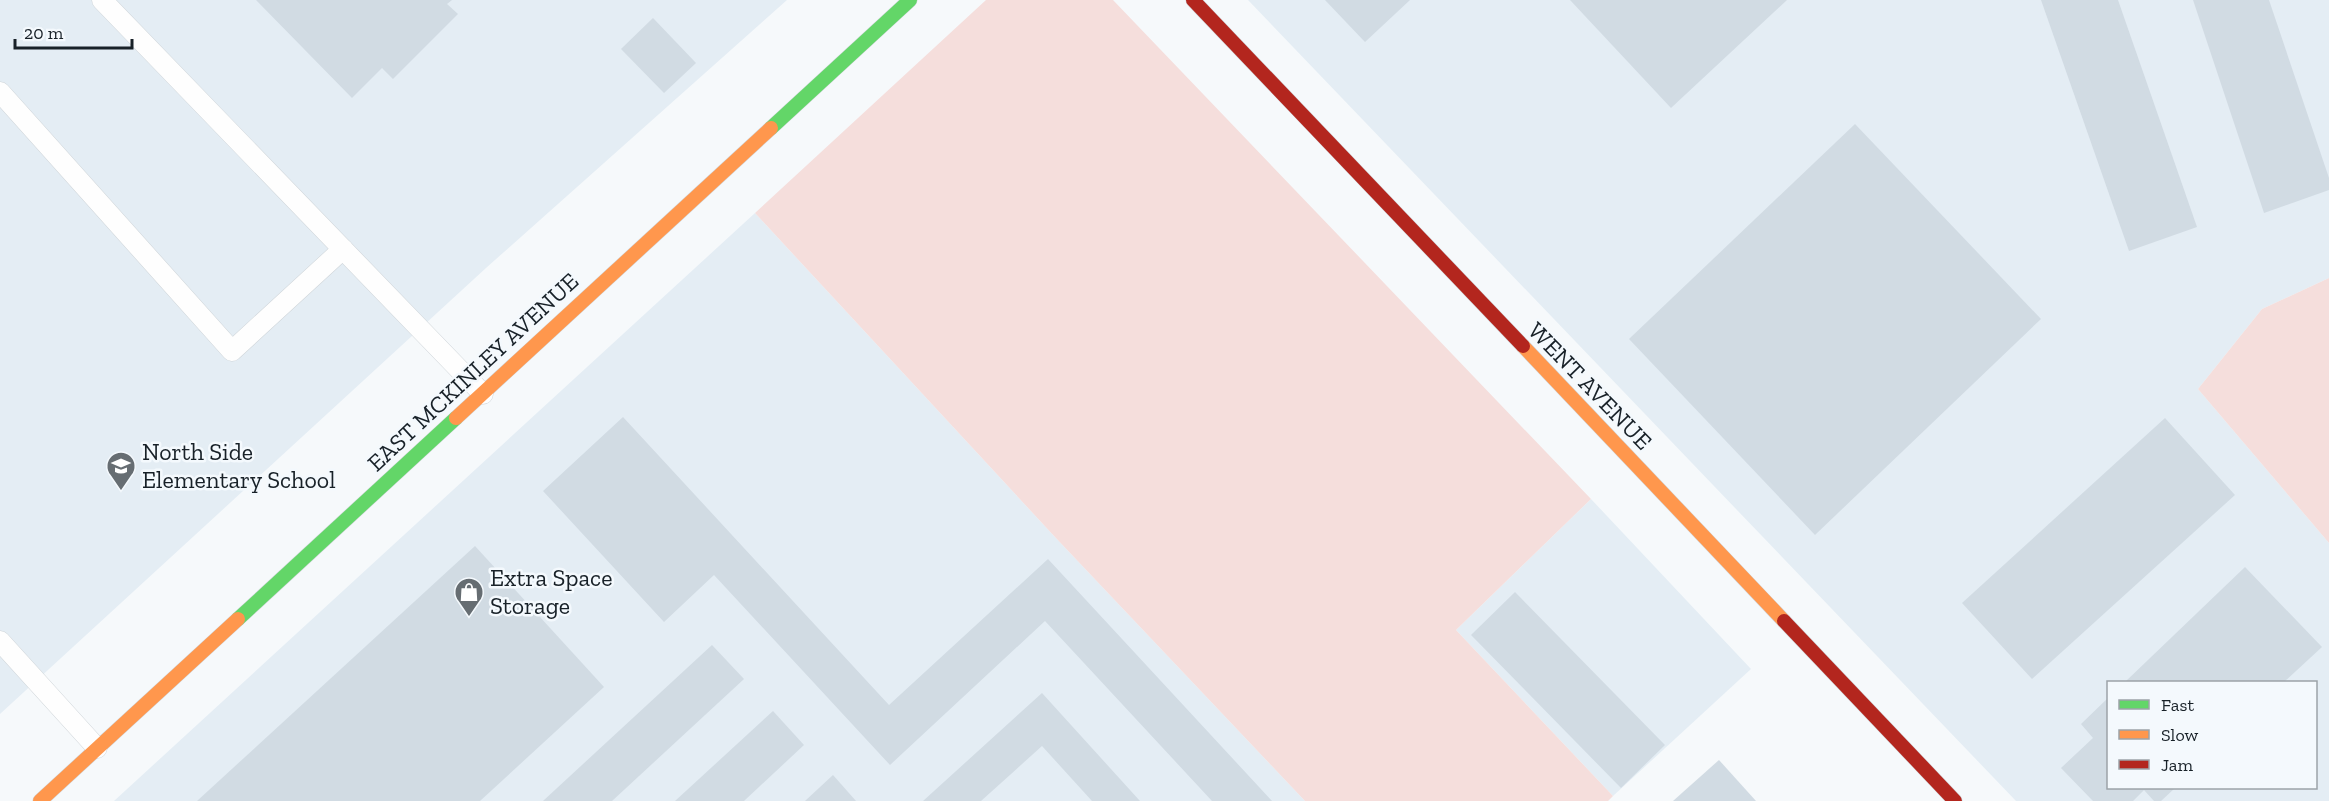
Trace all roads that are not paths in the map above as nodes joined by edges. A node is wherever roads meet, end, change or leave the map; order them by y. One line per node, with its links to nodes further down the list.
1 (102, 0): 5 (lane)
2 (910, 0): 6 (main road, EAST MCKINLEY AVENUE)
3 (1193, 0): 10 (main road, WENT AVENUE)
4 (0, 92): 5 (lane)
5 (343, 249): 6 (lane)
6 (483, 394): 8 (main road, EAST MCKINLEY AVENUE)
7 (0, 641): 8 (lane)
8 (97, 748): 9 (main road, EAST MCKINLEY AVENUE)
9 (40, 801)
10 (1955, 801)

